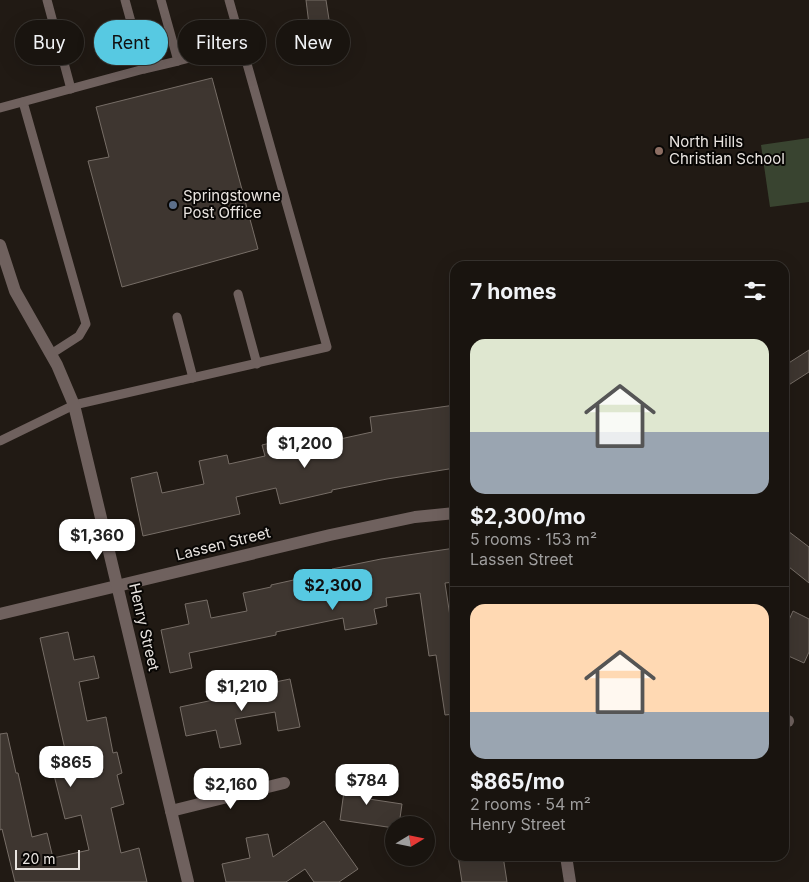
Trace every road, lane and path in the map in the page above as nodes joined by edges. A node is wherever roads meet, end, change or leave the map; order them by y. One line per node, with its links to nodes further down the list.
1 (46, 0): 9 (lane)
2 (125, 0): 8 (lane)
3 (161, 0): 6 (lane)
4 (229, 0): 5 (lane)
5 (234, 20)
6 (178, 61): 8 (lane)
7 (247, 65): 16 (lane)
8 (144, 68): 9 (lane)
9 (71, 89): 10 (lane)
10 (23, 102): 11 (lane); 15 (lane)
11 (0, 108)
12 (0, 245): 15 (street, Henry Street)
13 (238, 294): 16 (lane)
14 (177, 317): 17 (lane)
15 (51, 354): 18 (street, Henry Street)
16 (257, 364): 17 (lane)
17 (192, 378): 18 (lane)
18 (74, 405): 19 (lane); 21 (street, Henry Street)
19 (0, 441)
20 (450, 513): 21 (street, Lassen Street)
21 (117, 586): 22 (street, Lassen Street); 24 (street, Henry Street)
22 (0, 614)
23 (284, 783): 24 (street)
24 (171, 811): 26 (street, Henry Street)
25 (567, 861): 27 (street)
26 (188, 882)
27 (570, 882)

